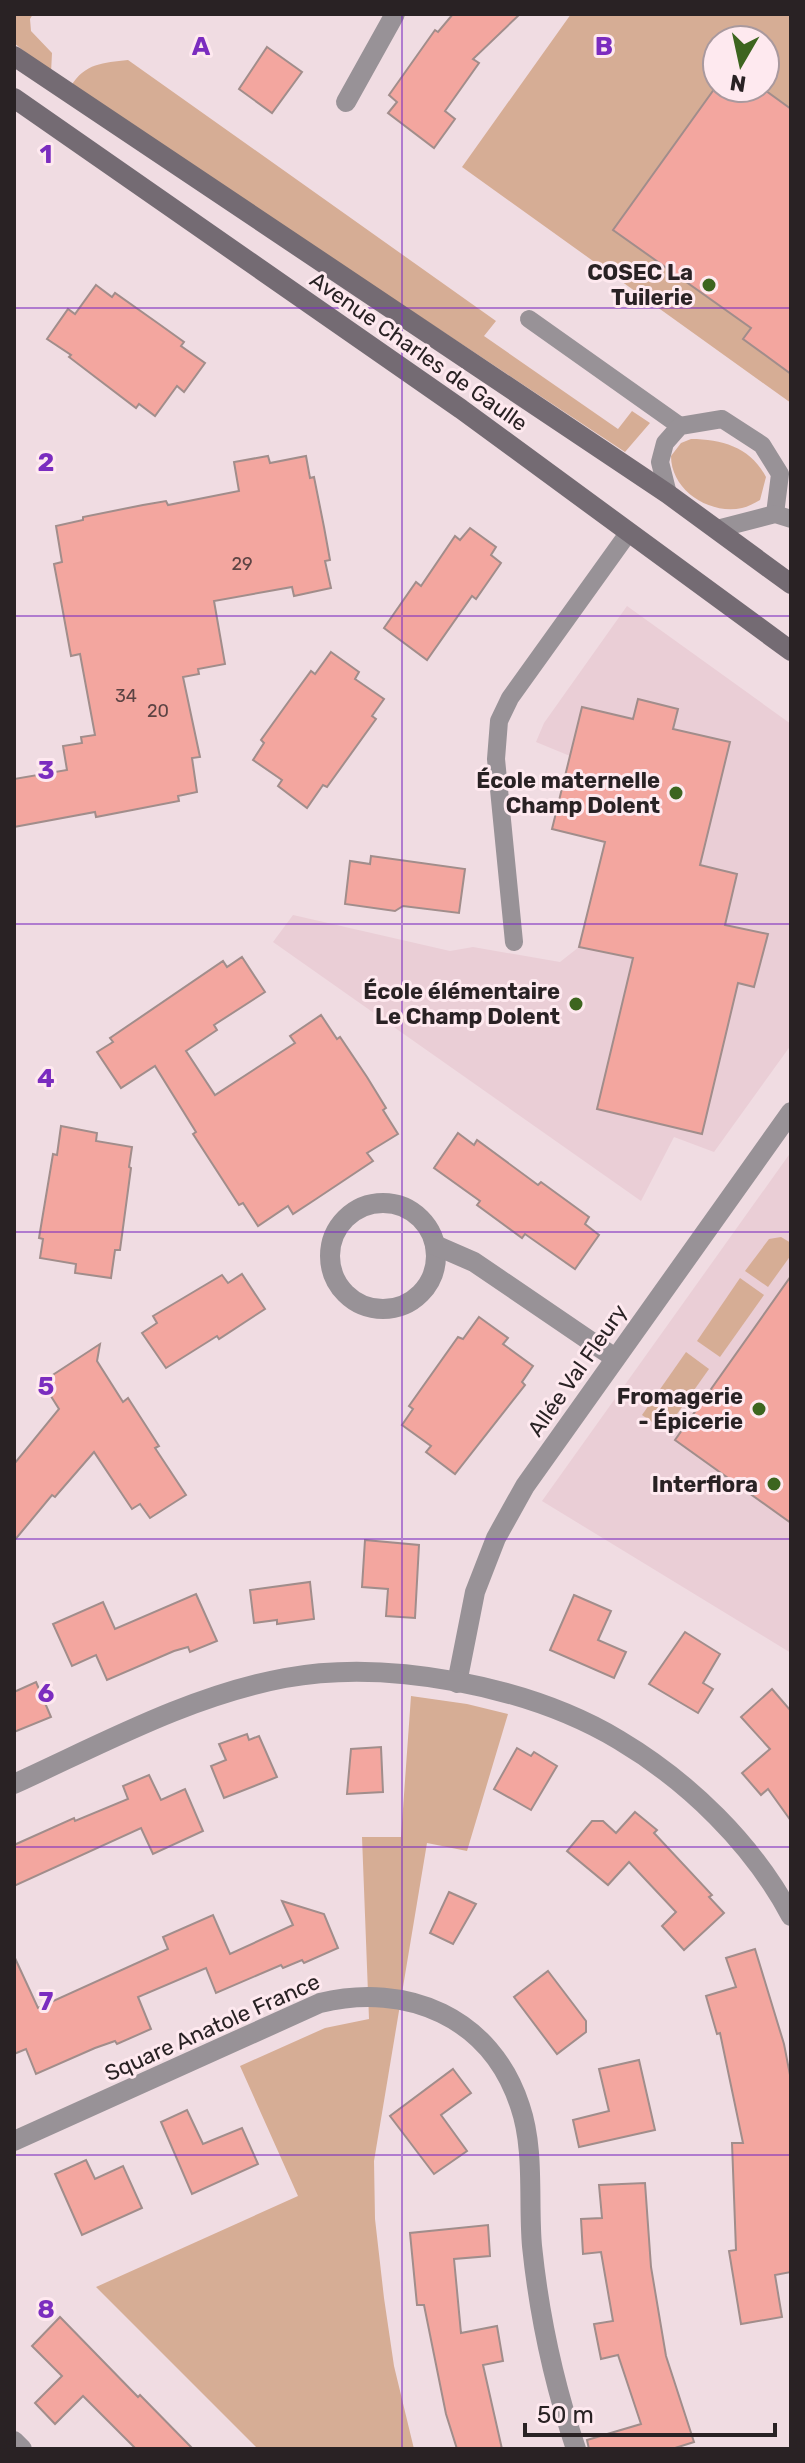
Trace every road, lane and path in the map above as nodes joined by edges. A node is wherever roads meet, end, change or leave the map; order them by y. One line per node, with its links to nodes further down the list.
1 (395, 14): 4 (street)
2 (14, 56): 7 (main road, Avenue Charles de Gaulle)
3 (14, 98): 10 (main road, Avenue Charles de Gaulle)
4 (346, 102)
5 (529, 319): 6 (lane)
6 (680, 426): 7 (lane); 8 (lane)
7 (668, 494): 9 (main road, Avenue Charles de Gaulle)
8 (783, 517): 9 (lane)
9 (717, 529): 11 (main road, Avenue Charles de Gaulle)
10 (629, 532): 12 (main road, Avenue Charles de Gaulle); 13 (lane)
11 (791, 584)
12 (791, 651)
13 (514, 942)
14 (791, 1112): 16 (street, Allée Val Fleury)
15 (435, 1245): 15 (street); 16 (street)
16 (615, 1358): 17 (street, Allée Val Fleury)
17 (457, 1683): 18 (street); 19 (street)
18 (14, 1784)
19 (791, 1916)
20 (14, 2141): 23 (street, Square Anatole France)
21 (14, 2441): 22 (street)
22 (22, 2449)
23 (576, 2449)

